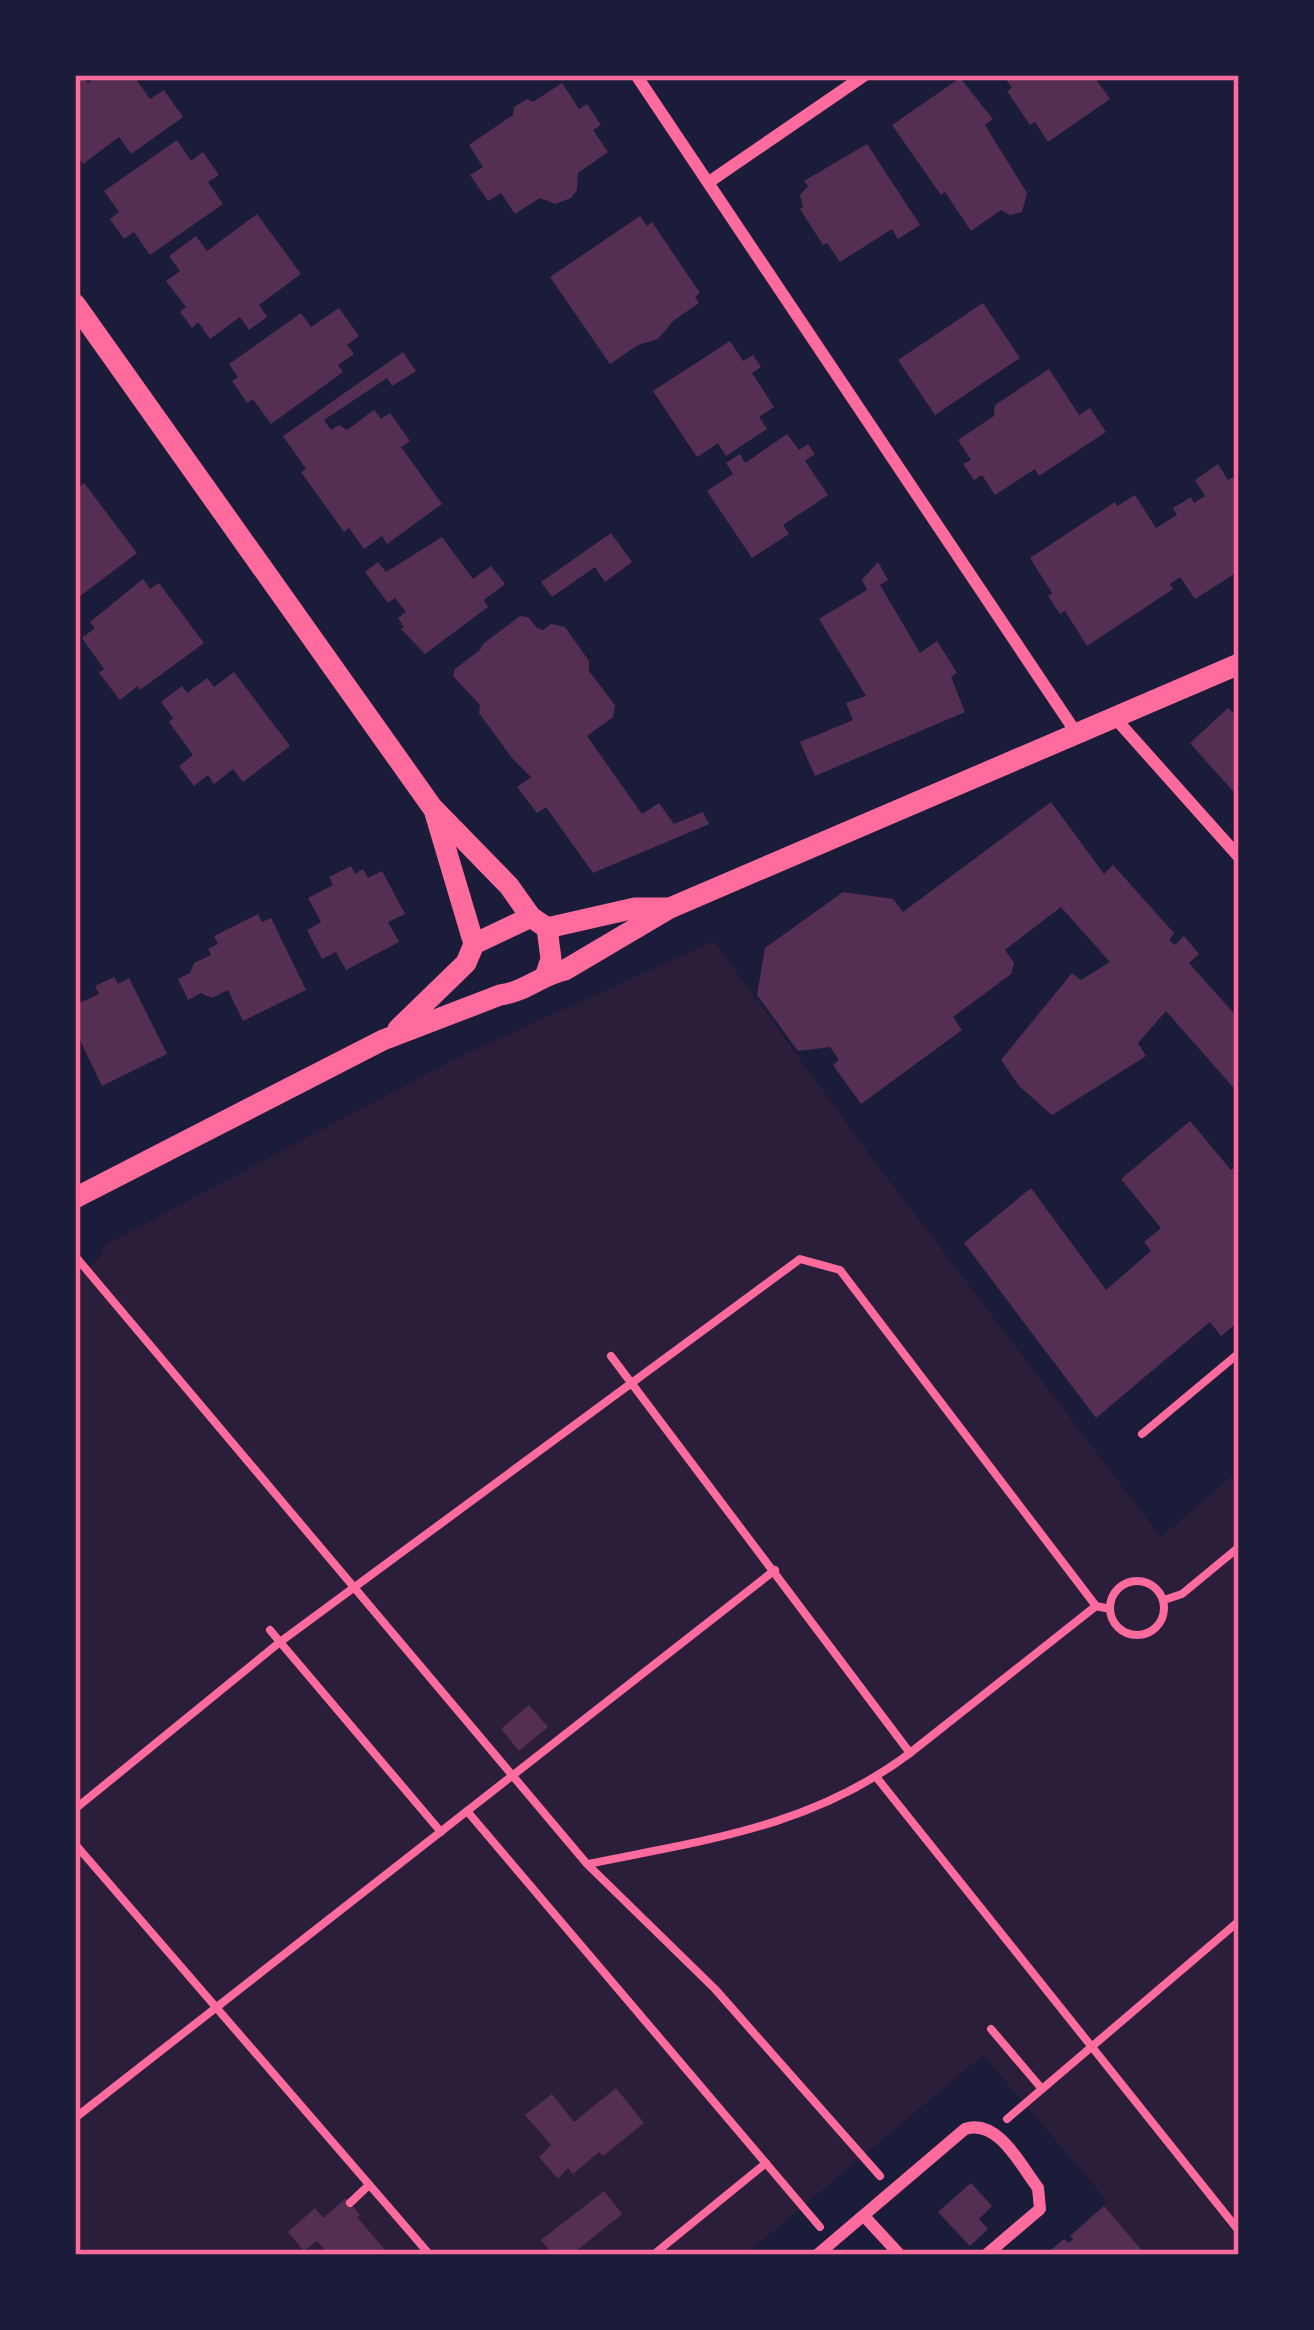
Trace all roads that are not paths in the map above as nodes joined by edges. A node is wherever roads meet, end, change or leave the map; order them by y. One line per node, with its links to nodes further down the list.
1 (637, 75): 3 (street)
2 (865, 75): 3 (street)
3 (709, 182): 7 (street)
4 (75, 304): 8 (street)
5 (1239, 664): 6 (street)
6 (1114, 718): 7 (street); 9 (street)
7 (1077, 734): 10 (street)
8 (432, 807): 11 (street); 12 (street)
9 (1239, 857)
10 (670, 908): 11 (street); 13 (street)
11 (539, 923): 12 (street); 13 (street)
12 (470, 954): 14 (street); 15 (street)
13 (546, 974): 14 (street)
14 (500, 995): 15 (street)
15 (383, 1040): 16 (street)
16 (75, 1198)
17 (864, 2216): 18 (street); 19 (street); 20 (street)
18 (818, 2255)
19 (900, 2255)
20 (986, 2255)

